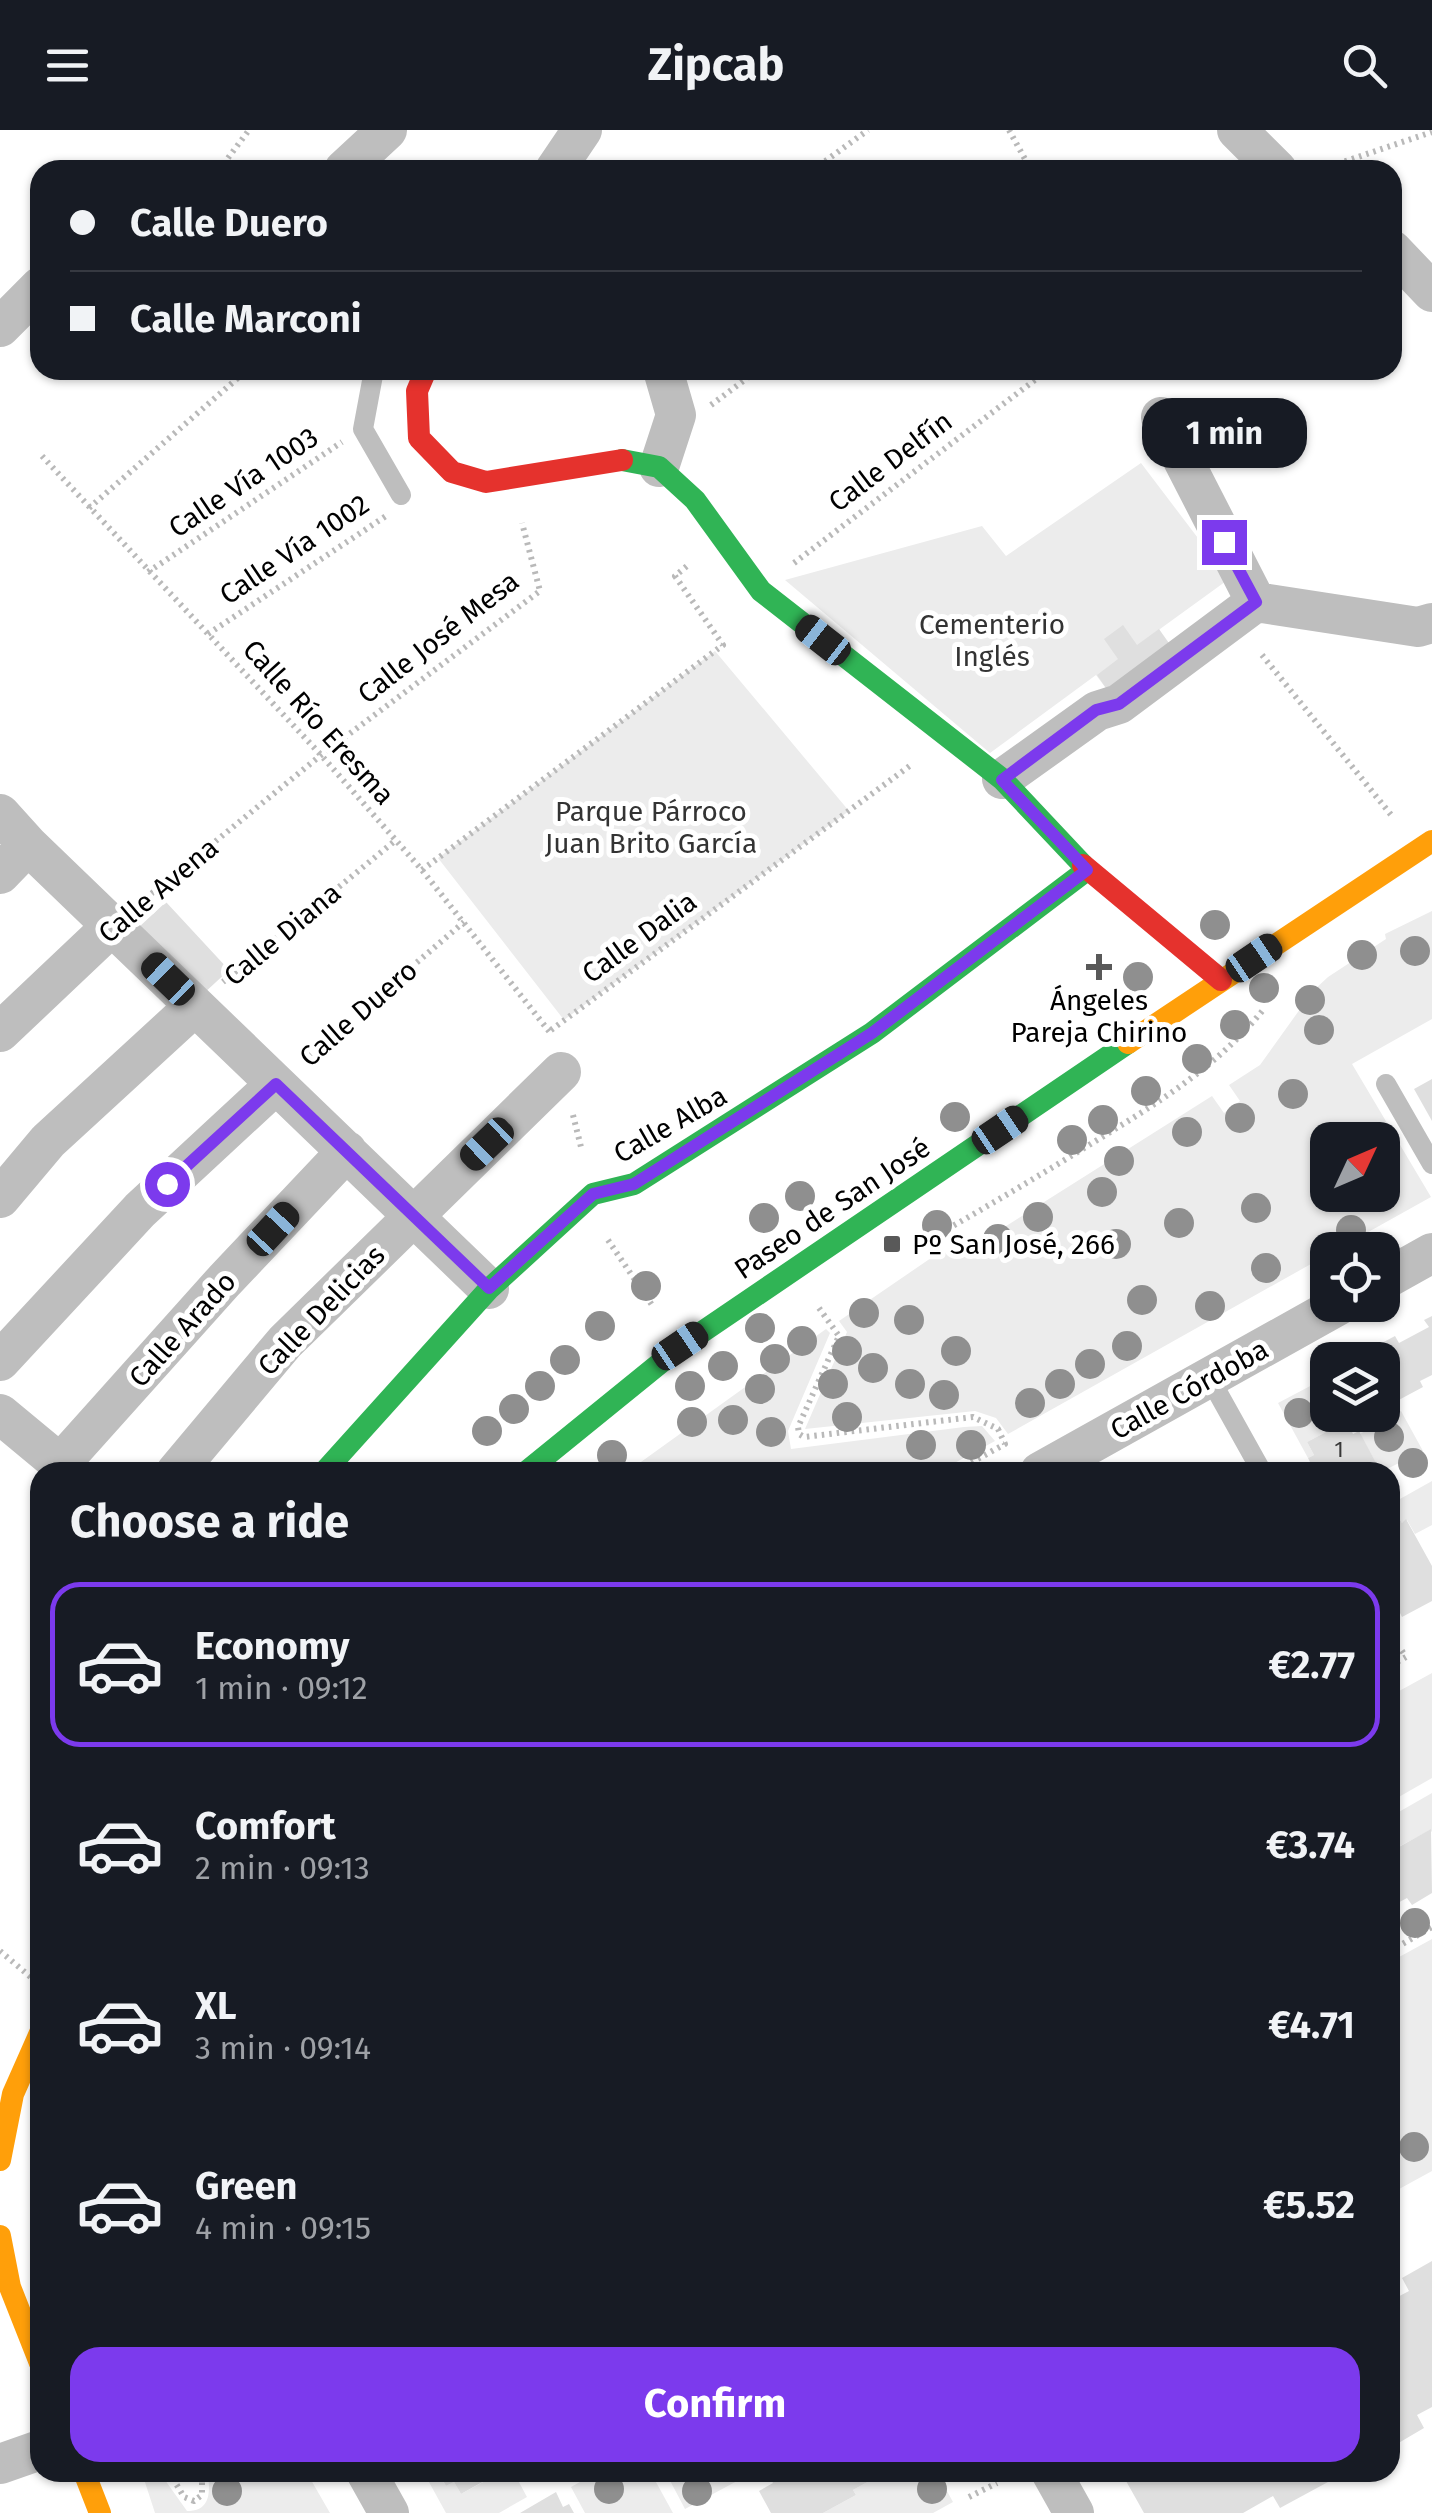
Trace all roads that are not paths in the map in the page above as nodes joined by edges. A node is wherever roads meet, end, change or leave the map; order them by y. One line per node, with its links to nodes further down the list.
1 (388, 130): 4 (street)
2 (582, 130): 5 (street)
3 (1237, 130): 6 (street)
4 (355, 160)
5 (561, 160)
6 (1267, 160)
7 (1402, 260): 8 (street)
8 (1432, 292)
9 (30, 297): 10 (street)
10 (0, 327)
11 (372, 380): 16 (lane)
12 (422, 380): 15 (street)
13 (666, 380): 15 (street)
14 (1161, 416): 17 (street)
15 (659, 467): 19 (street)
16 (400, 496)
17 (1256, 602): 18 (street); 19 (street)
18 (1432, 624)
19 (1002, 780): 23 (street)
20 (0, 814): 21 (street)
21 (28, 845): 24 (street); 25 (street)
22 (1425, 845): 26 (street, Paseo de San José)
23 (1087, 870): 26 (street); 38 (street, Calle Alba)
24 (0, 874)
25 (112, 926): 27 (street); 28 (street, Calle Avena)
26 (1221, 980): 47 (street, Paseo de San José)
27 (195, 1006): 30 (street); 34 (street)
28 (0, 1032)
29 (561, 1072): 35 (street, Calle Delicias)
30 (276, 1084): 32 (street); 40 (street, Calle Duero)
31 (1386, 1084): 33 (lane)
32 (347, 1151): 35 (street); 44 (street, Calle Arado)
33 (1432, 1164)
34 (0, 1198)
35 (412, 1214): 38 (street); 45 (street, Calle Delicias)
36 (1432, 1253): 37 (street)
37 (1400, 1270)
38 (489, 1288): 46 (street, Calle Alba)
39 (1310, 1321): 41 (street, Calle Córdoba)
40 (0, 1361)
41 (1210, 1377): 48 (street, Calle Córdoba); 49 (lane)
42 (0, 1414): 43 (street)
43 (58, 1462)
44 (70, 1462)
45 (184, 1462)
46 (333, 1462)
47 (538, 1462)
48 (1058, 1462)
49 (1257, 1462)
50 (30, 2050): 51 (street)
51 (0, 2160)
52 (0, 2236): 53 (street)
53 (30, 2338)
54 (30, 2454): 55 (street)
55 (0, 2464)
56 (88, 2482): 59 (street)
57 (371, 2482): 60 (street)
58 (1057, 2482): 61 (street)
59 (100, 2513)
60 (388, 2513)
61 (1074, 2513)

